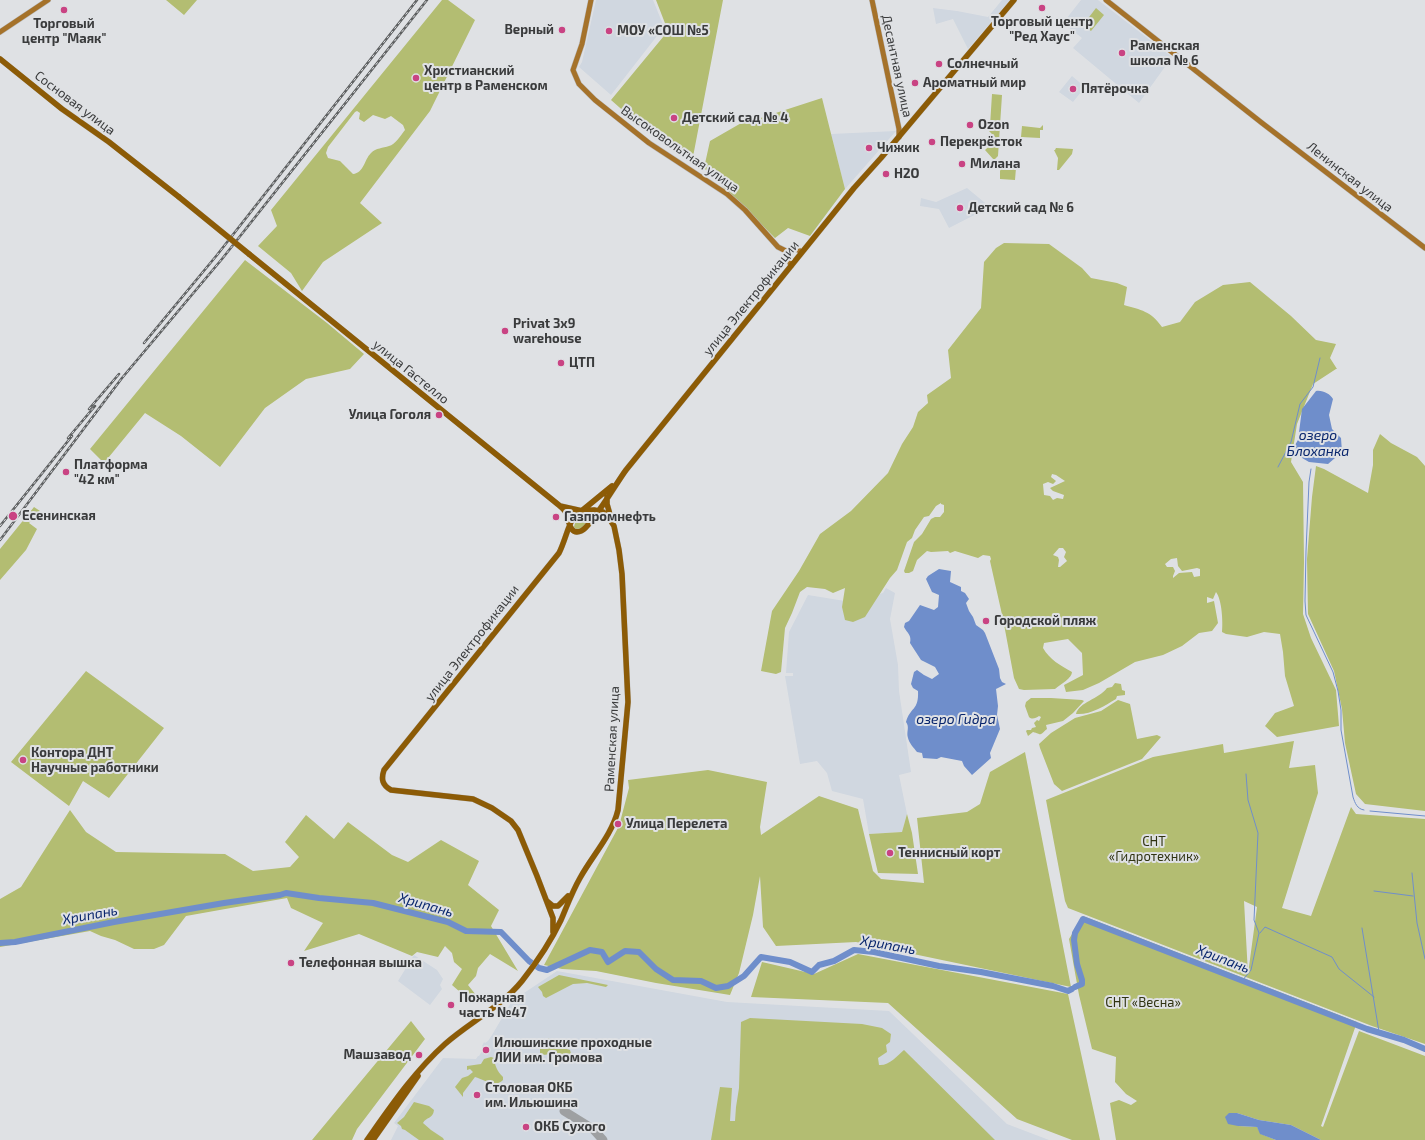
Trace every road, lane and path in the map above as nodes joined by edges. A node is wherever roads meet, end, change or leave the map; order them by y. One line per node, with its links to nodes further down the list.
1 (48, 0): 6 (street)
2 (591, 0): 11 (street, Высоковольтная улица)
3 (872, 0): 8 (street, Десантная улица)
4 (1014, 0): 8 (main road, улица Электрофикации)
5 (1106, 0): 10 (street, Ленинская улица)
6 (0, 32)
7 (0, 59): 9 (main road, Сосновая улица)
8 (899, 137): 12 (main road, улица Электрофикации)
9 (179, 197): 16 (main road, улица Гастелло, bridge)
10 (1425, 248)
11 (786, 251): 12 (street); 13 (street)
12 (802, 252): 13 (main road, улица Электрофикации)
13 (791, 266): 14 (main road, улица Электрофикации)
14 (622, 475): 15 (main road); 17 (main road)
15 (607, 497): 18 (main road); 21 (main road, Раменская улица)
16 (560, 506): 17 (main road, улица Гастелло); 20 (main road, улица Гастелло)
17 (581, 511): 18 (main road, улица Гастелло); 19 (main road); 20 (main road)
18 (598, 511): 19 (main road); 21 (main road)
19 (589, 523): 20 (main road)
20 (569, 525): 23 (main road, улица Электрофикации)
21 (614, 526): 22 (main road, Раменская улица)
22 (573, 890): 23 (main road); 25 (main road, Раменская улица)
23 (546, 901): 24 (main road)
24 (553, 918): 25 (main road); 26 (main road)
25 (561, 920): 26 (main road, Раменская улица)
26 (553, 936): 27 (main road, Раменская улица)
27 (430, 1059): 28 (main road); 29 (main road)
28 (367, 1140)
29 (373, 1140)

